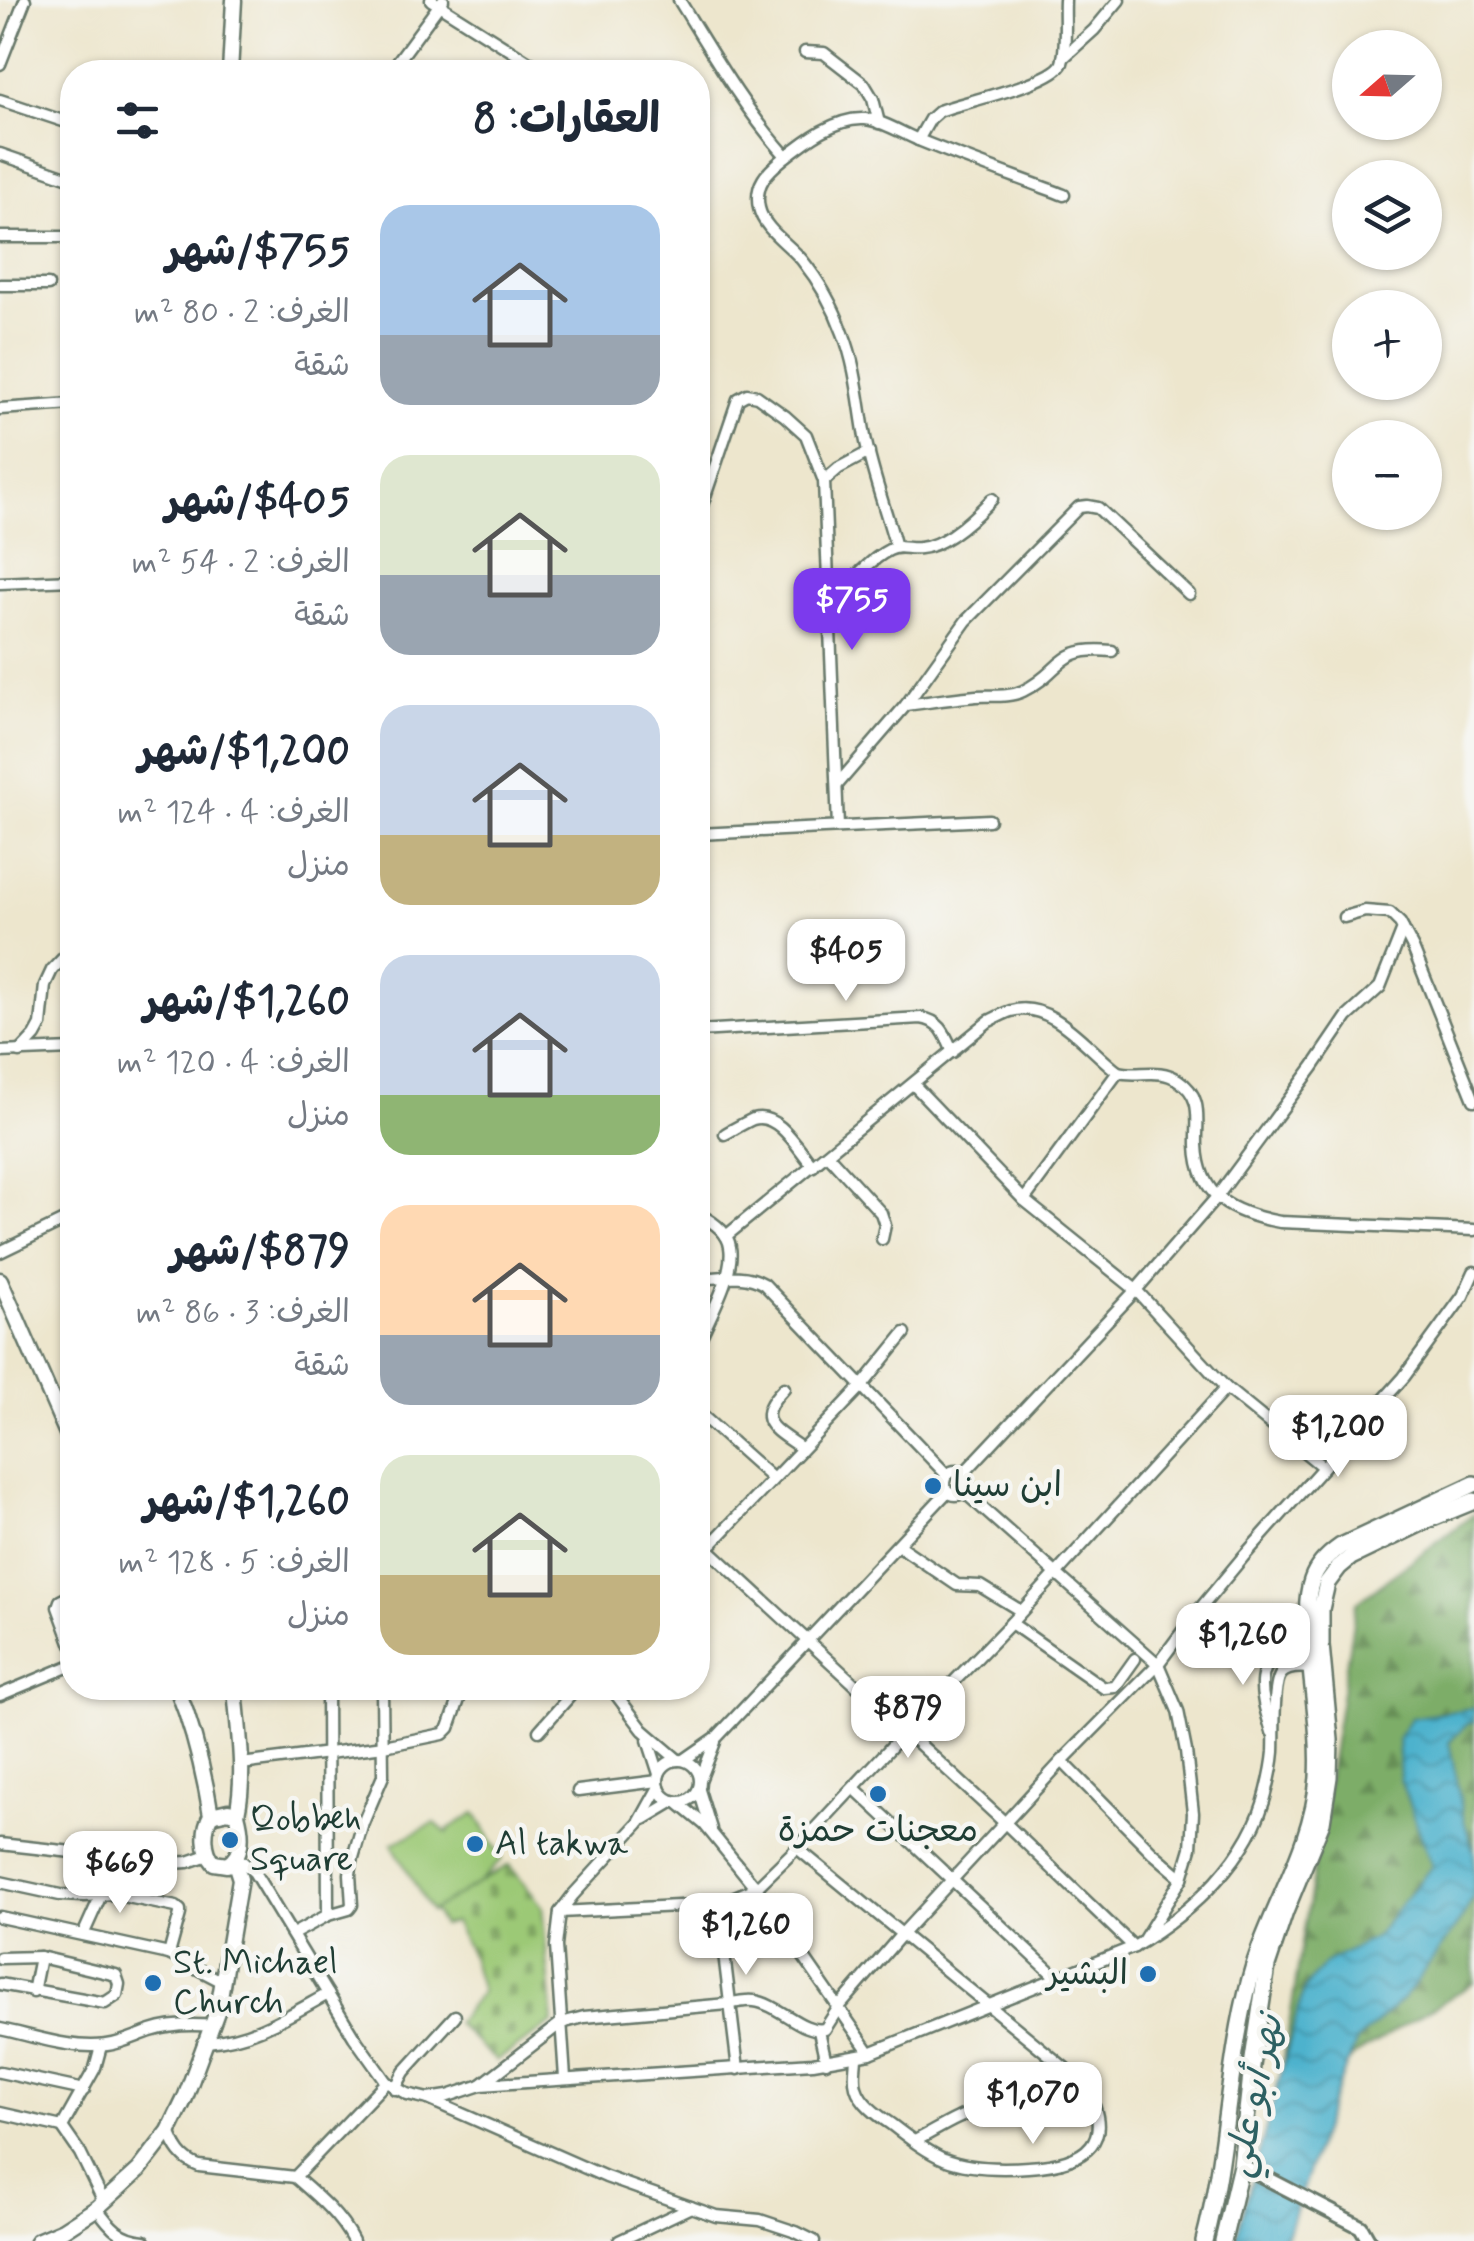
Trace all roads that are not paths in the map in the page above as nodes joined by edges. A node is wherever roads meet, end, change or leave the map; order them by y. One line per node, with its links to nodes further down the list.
1 (25, 0): 12 (street)
2 (234, 0): 9 (main road)
3 (679, 0): 18 (street)
4 (1065, 0): 8 (street)
5 (1118, 0): 8 (street)
6 (438, 2): 10 (street); 11 (street)
7 (806, 52): 15 (street)
8 (1063, 58): 16 (street)
9 (231, 60)
10 (398, 60)
11 (526, 60)
12 (0, 64)
13 (0, 100): 14 (street)
14 (60, 120)
15 (879, 123): 16 (street); 18 (street)
16 (918, 140): 20 (street)
17 (0, 154): 19 (street)
18 (786, 156): 27 (street)
19 (60, 175)
20 (1064, 194)
21 (0, 237): 22 (street)
22 (60, 237)
23 (48, 284): 24 (street)
24 (0, 285)
25 (60, 405): 26 (street)
26 (0, 409)
27 (868, 452): 29 (street); 31 (street)
28 (710, 481): 29 (street)
29 (824, 481): 35 (street)
30 (992, 499): 31 (street)
31 (896, 546): 35 (street)
32 (60, 580): 33 (street)
33 (0, 583)
34 (1189, 594): 37 (street)
35 (830, 604): 38 (street)
36 (1112, 651): 37 (street)
37 (906, 705): 38 (street)
38 (836, 785): 40 (street)
39 (989, 820): 40 (street)
40 (838, 827): 41 (street)
41 (710, 833)
42 (1344, 917): 43 (street)
43 (1403, 929): 52 (street); 56 (street)
44 (60, 962): 48 (street)
45 (710, 1030): 49 (street)
46 (60, 1050): 48 (street)
47 (0, 1052): 48 (street)
48 (20, 1052)
49 (952, 1052): 50 (street); 51 (street)
50 (1118, 1072): 56 (street); 57 (street)
51 (913, 1084): 54 (street); 57 (street)
52 (1474, 1100)
53 (725, 1134): 55 (street)
54 (827, 1154): 55 (street); 62 (street)
55 (813, 1166): 61 (street)
56 (1216, 1198): 60 (street); 68 (street)
57 (1024, 1200): 68 (street)
58 (60, 1223): 63 (street)
59 (710, 1223): 61 (street)
60 (1474, 1230)
61 (726, 1236): 65 (street)
62 (882, 1238)
63 (0, 1252)
64 (1474, 1272): 77 (street)
65 (726, 1278): 66 (street); 69 (street); 71 (street)
66 (710, 1279)
67 (0, 1280): 74 (main road)
68 (1136, 1290): 73 (street); 78 (street)
69 (710, 1316)
70 (906, 1333): 71 (street)
71 (862, 1386): 76 (street); 79 (street)
72 (784, 1388): 76 (street)
73 (1226, 1388): 77 (street); 88 (street)
74 (60, 1411)
75 (710, 1423): 80 (street)
76 (801, 1448): 80 (street)
77 (1323, 1467): 94 (street)
78 (963, 1474): 79 (street); 83 (street)
79 (946, 1476): 82 (street)
80 (772, 1478): 85 (street)
81 (1474, 1484): 95 (main road)
82 (948, 1491): 83 (street); 86 (street)
83 (964, 1492): 88 (street)
84 (1474, 1501): 176 (main road)
85 (710, 1540)
86 (898, 1545): 89 (street); 91 (street)
87 (710, 1555): 91 (street)
88 (1055, 1574): 89 (street); 94 (street)
89 (1021, 1611): 90 (street)
90 (1011, 1622): 93 (street); 107 (street)
91 (808, 1642): 107 (street); 108 (street)
92 (1295, 1647): 109 (street)
93 (1136, 1659)
94 (1158, 1664): 113 (street); 129 (street)
95 (1310, 1668): 109 (street); 153 (main road)
96 (60, 1670): 97 (street)
97 (0, 1695)
98 (181, 1700): 121 (main road)
99 (236, 1700): 114 (main road)
100 (327, 1700): 111 (street)
101 (382, 1700): 110 (street)
102 (458, 1700): 110 (street)
103 (567, 1700): 106 (street)
104 (621, 1700): 105 (street)
105 (643, 1730): 112 (street); 115 (street)
106 (540, 1731)
107 (905, 1732): 117 (street); 123 (street)
108 (717, 1737): 112 (street); 116 (street)
109 (1275, 1743): 141 (street)
110 (384, 1746): 111 (street); 137 (street)
111 (328, 1753): 114 (street); 137 (street)
112 (681, 1760): 115 (street); 116 (street)
113 (1062, 1761): 123 (street); 129 (street)
114 (241, 1764): 120 (main road)
115 (659, 1780): 118 (street); 119 (street); 122 (street)
116 (699, 1786): 119 (street); 124 (street)
117 (854, 1788): 126 (street); 130 (street)
118 (578, 1791)
119 (675, 1802): 122 (street); 124 (street)
120 (236, 1814): 121 (main road); 128 (main road)
121 (211, 1815): 127 (main road)
122 (639, 1822): 135 (street)
123 (1004, 1822): 130 (street); 141 (street)
124 (713, 1834): 132 (street)
125 (0, 1844): 127 (street)
126 (798, 1848): 132 (street); 140 (street)
127 (208, 1856): 128 (main road)
128 (235, 1859): 139 (street); 146 (main road)
129 (1182, 1878): 141 (street)
130 (952, 1880): 140 (street); 145 (street)
131 (0, 1882): 133 (street)
132 (756, 1888): 134 (street); 152 (street)
133 (101, 1895): 138 (street); 142 (street)
134 (718, 1904): 135 (street); 150 (street)
135 (560, 1912): 155 (street)
136 (0, 1916): 138 (street)
137 (328, 1916): 139 (street)
138 (83, 1934): 142 (street)
139 (293, 1934): 149 (street)
140 (902, 1934): 151 (street); 152 (street)
141 (1138, 1945): 145 (street)
142 (169, 1954): 146 (street)
143 (40, 1957): 144 (street); 148 (street); 148 (street)
144 (0, 1958)
145 (1056, 1978): 151 (street)
146 (223, 1982): 156 (main road)
147 (0, 1984): 148 (street)
148 (33, 1992)
149 (328, 1994): 159 (street); 169 (street)
150 (728, 2004): 155 (street); 158 (street); 164 (street)
151 (987, 2006): 161 (street); 167 (street)
152 (839, 2007): 158 (street); 161 (street)
153 (1241, 2015): 176 (main road); 185 (main road)
154 (456, 2016): 169 (street)
155 (561, 2022): 166 (street); 168 (street)
156 (213, 2026): 159 (main road); 160 (street)
157 (0, 2029): 160 (street)
158 (820, 2031): 163 (street)
159 (206, 2042): 174 (main road)
160 (101, 2046): 170 (street)
161 (870, 2053): 162 (street)
162 (856, 2056): 163 (street); 175 (street)
163 (826, 2062): 164 (street)
164 (738, 2069): 166 (street)
165 (0, 2072): 170 (street)
166 (565, 2078): 168 (street)
167 (1082, 2082): 175 (street); 175 (street)
168 (482, 2084): 171 (street)
169 (391, 2085): 171 (street); 177 (street)
170 (84, 2090): 173 (street)
171 (428, 2099): 179 (street)
172 (0, 2114): 173 (street)
173 (62, 2127): 178 (street)
174 (170, 2131): 177 (street); 178 (main road)
175 (915, 2142)
176 (1244, 2166): 186 (main road); 187 (street)
177 (295, 2177): 182 (street)
178 (101, 2205): 180 (main road); 181 (street)
179 (691, 2207): 183 (street); 184 (street)
180 (37, 2241)
181 (145, 2241)
182 (353, 2241)
183 (619, 2241)
184 (814, 2241)
185 (1204, 2241)
186 (1223, 2241)
187 (1369, 2241)

